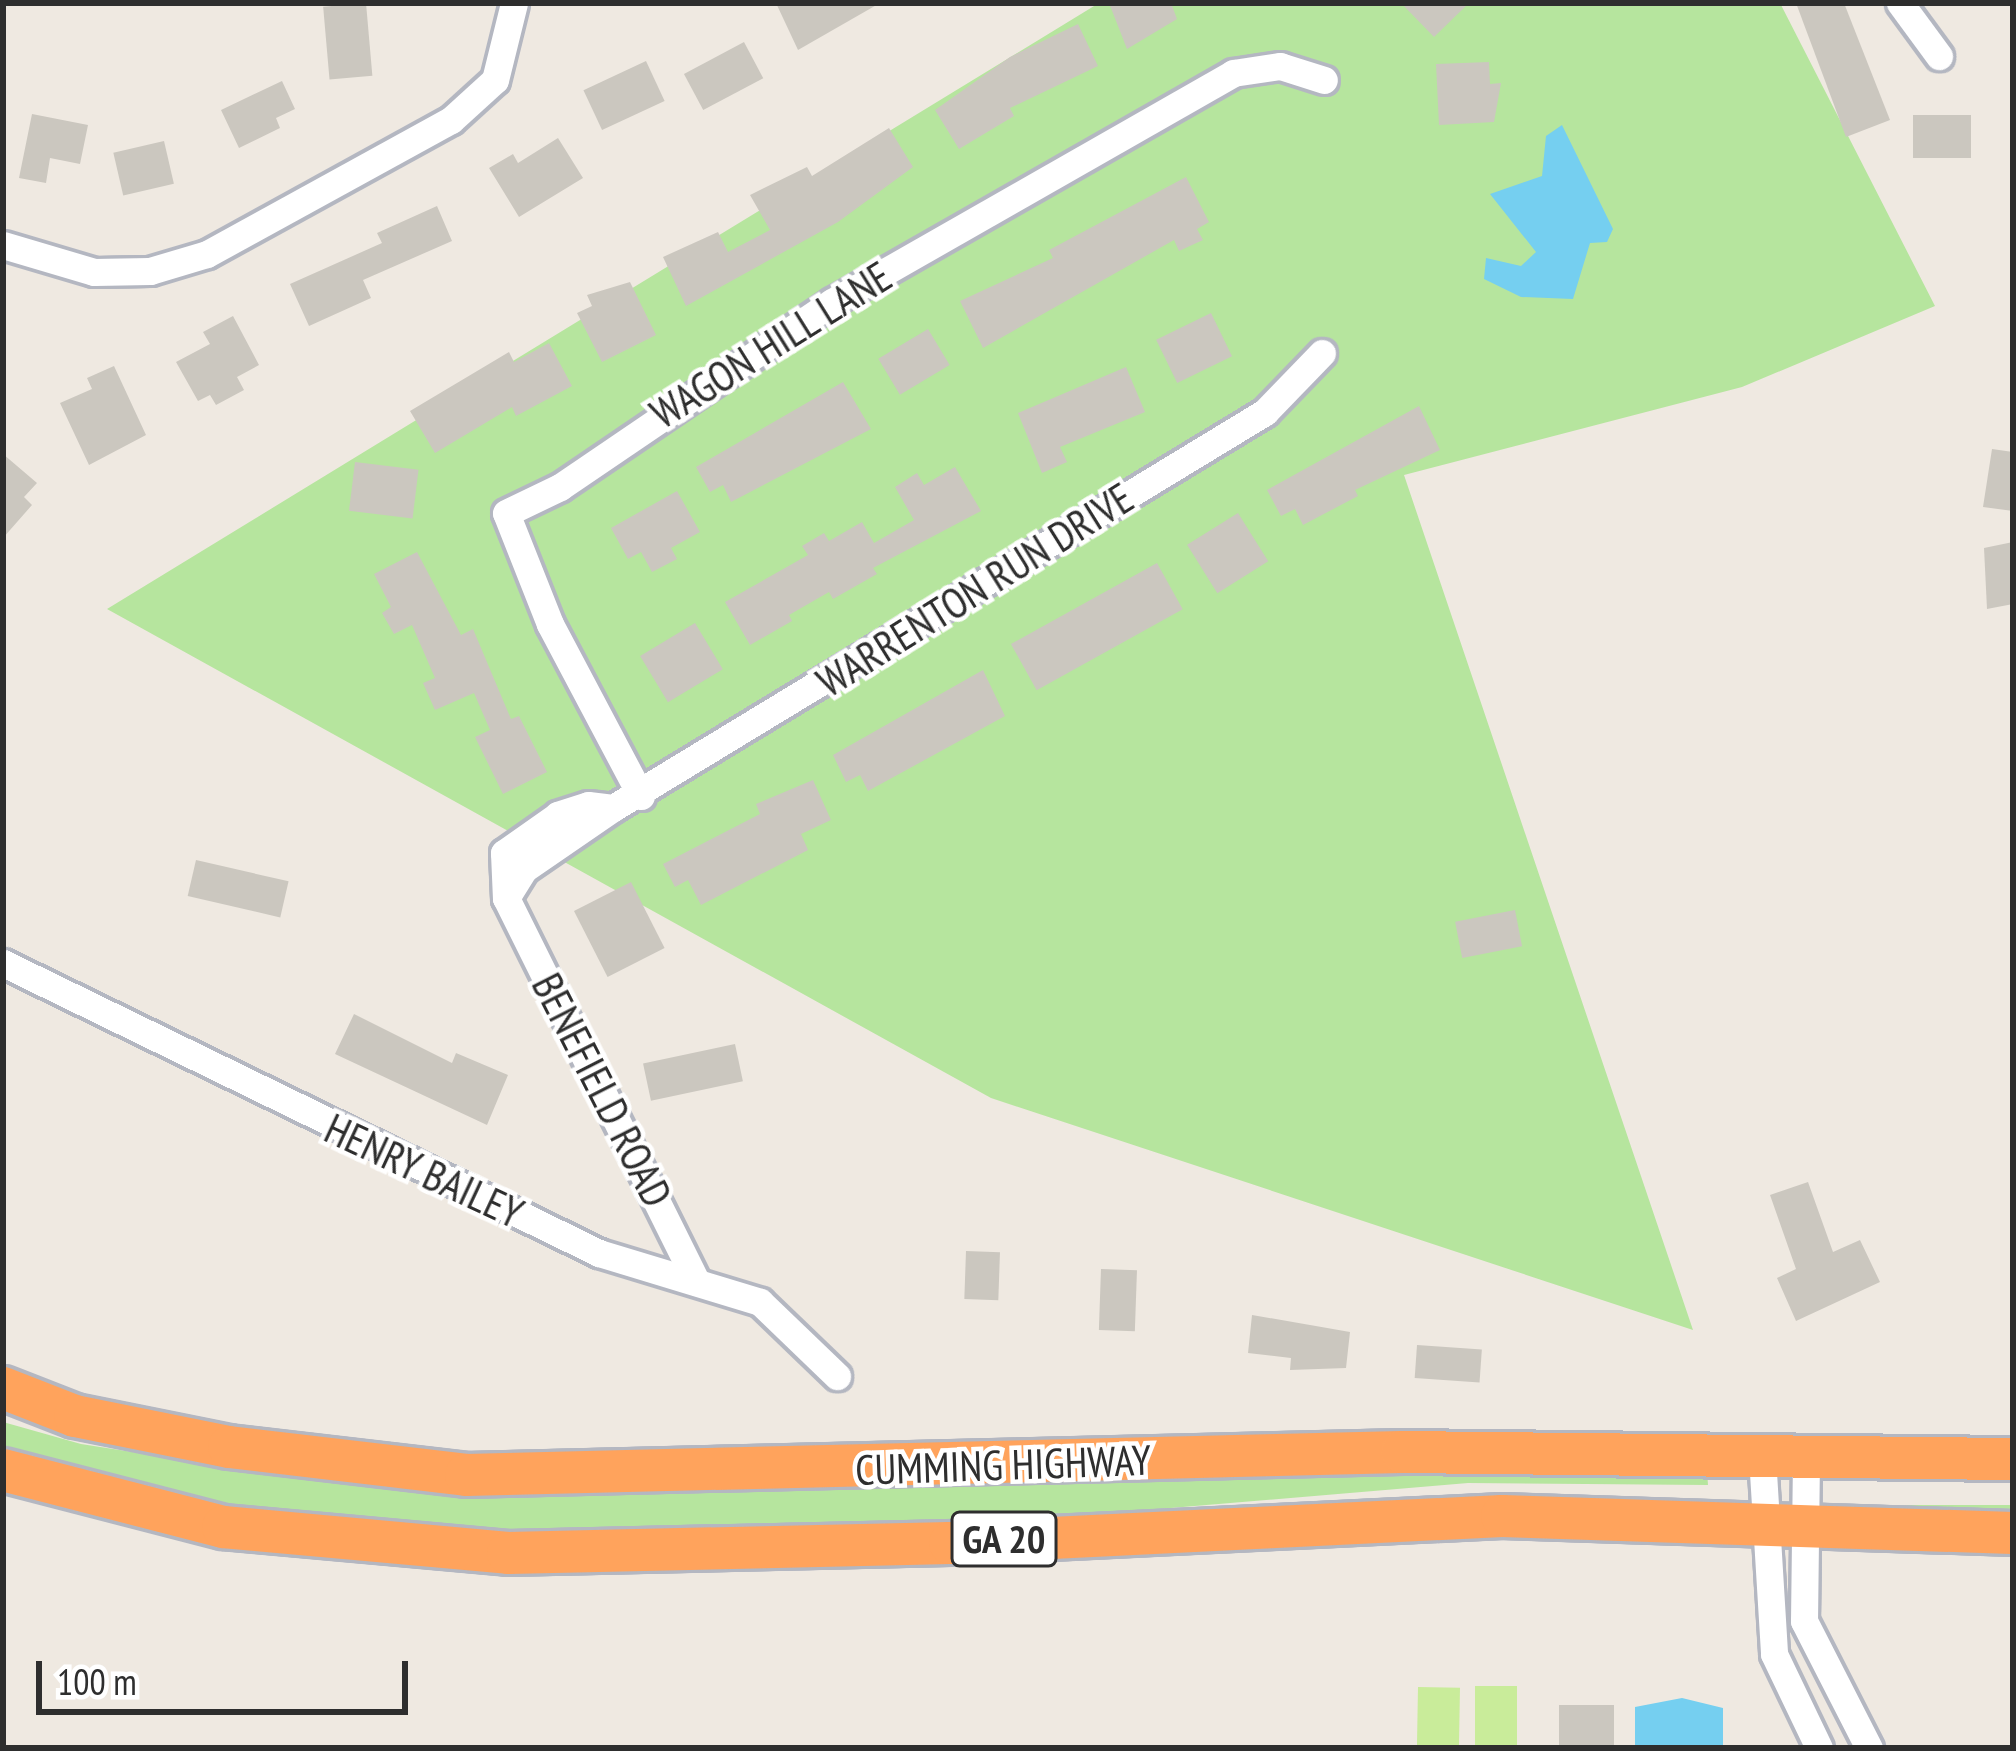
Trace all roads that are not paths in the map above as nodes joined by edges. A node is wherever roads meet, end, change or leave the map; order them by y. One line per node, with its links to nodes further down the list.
1 (514, 3): 5 (street)
2 (1900, 3): 3 (street)
3 (1939, 56)
4 (1324, 80): 7 (street, WAGON HILL LANE)
5 (3, 245)
6 (1322, 353): 7 (street, WARRENTON RUN DRIVE)
7 (641, 796): 8 (street, WARRENTON RUN DRIVE)
8 (506, 898): 10 (street, BENEFIELD ROAD)
9 (3, 963): 10 (street, HENRY BAILEY)
10 (698, 1282): 11 (street, HENRY BAILEY)
11 (837, 1376)
12 (3, 1388): 13 (highway, CUMMING HIGHWAY / GA 20)
13 (1762, 1456): 14 (highway, CUMMING HIGHWAY / GA 20); 17 (street)
14 (1806, 1458): 15 (highway, CUMMING HIGHWAY / GA 20); 17 (street)
15 (2013, 1459)
16 (3, 1470): 17 (highway, CUMMING HIGHWAY / GA 20)
17 (1784, 1523): 18 (highway, CUMMING HIGHWAY / GA 20); 19 (street); 20 (street)
18 (2013, 1533)
19 (1832, 1677): 20 (street); 22 (street)
20 (1790, 1696): 21 (street)
21 (1819, 1748)
22 (1869, 1748)

